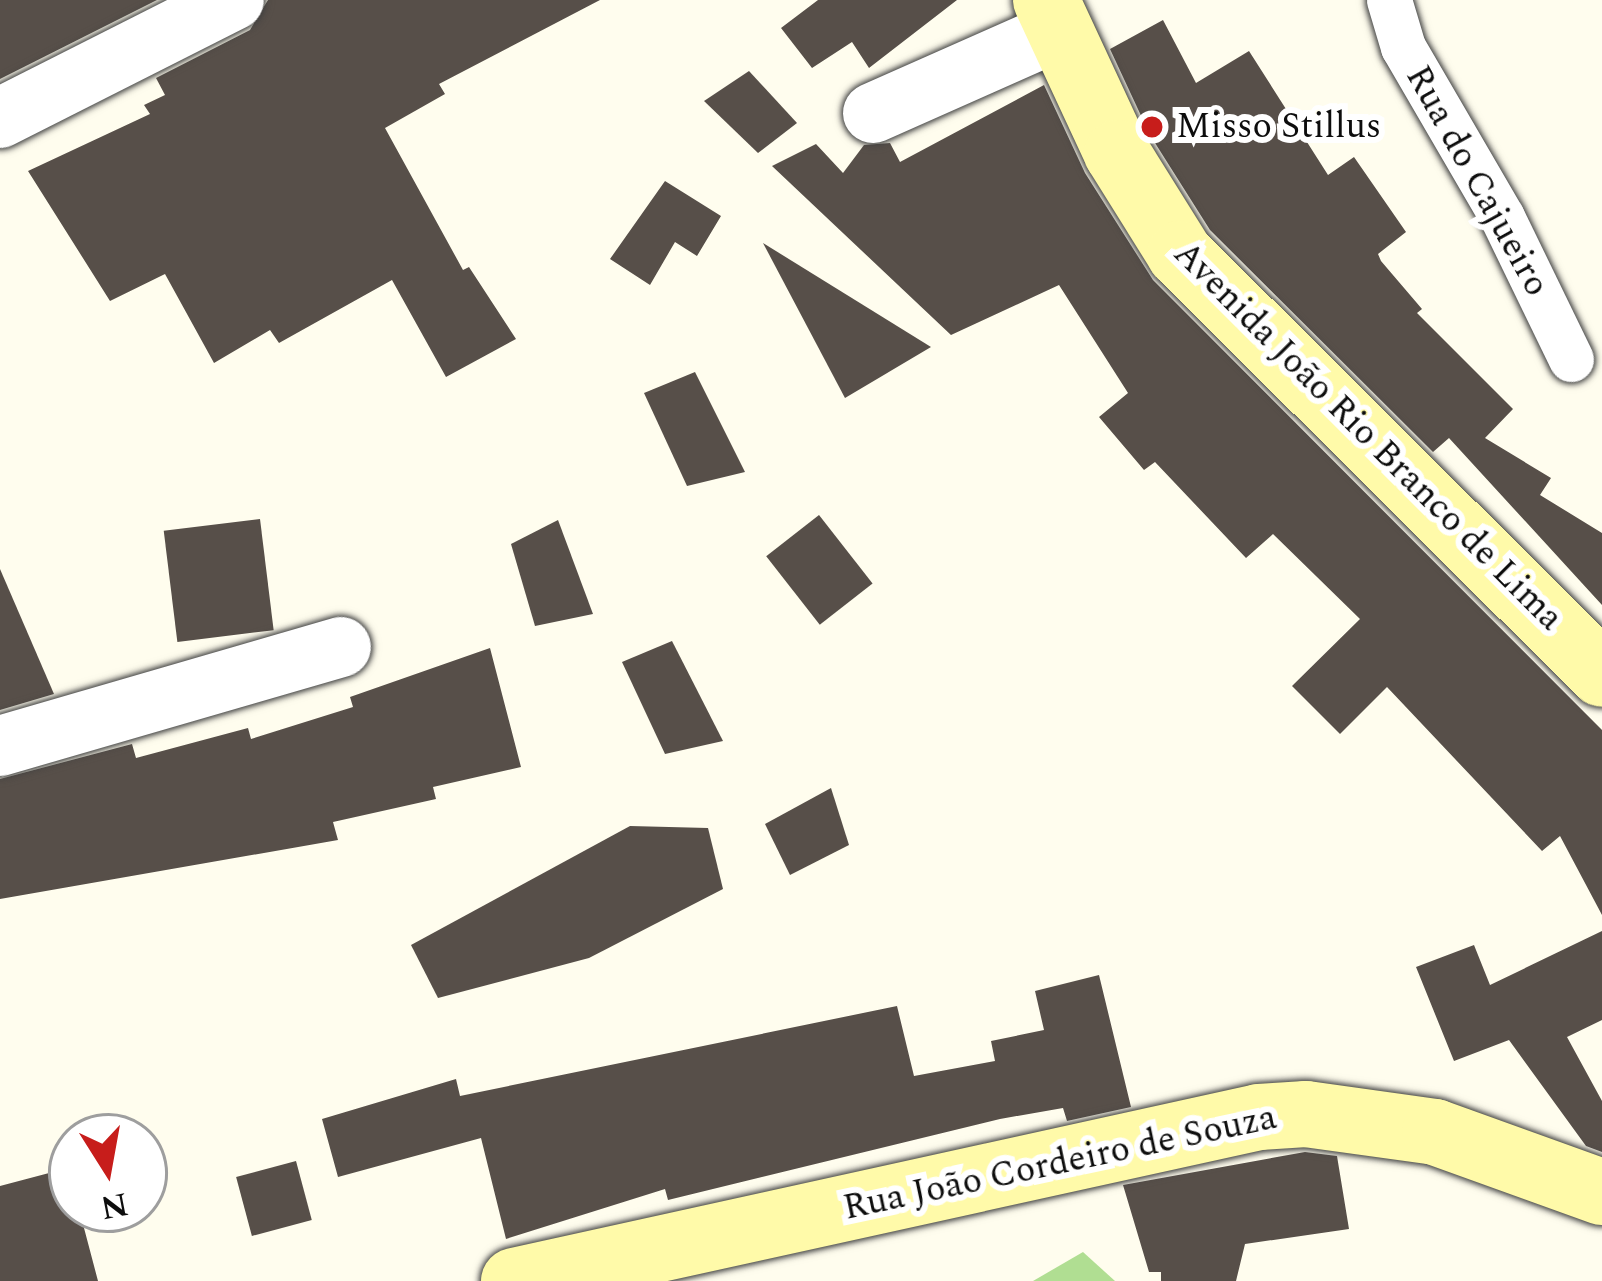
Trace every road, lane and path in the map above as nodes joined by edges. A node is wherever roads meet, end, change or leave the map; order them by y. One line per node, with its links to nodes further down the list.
1 (234, 0): 5 (street)
2 (1389, 0): 6 (street, Rua do Cajueiro)
3 (1052, 16): 4 (street); 8 (main road, Avenida João Rio Branco de Lima)
4 (873, 113)
5 (0, 118)
6 (1571, 359)
7 (341, 647): 9 (street)
8 (1602, 674)
9 (0, 746)
10 (1602, 1192): 11 (main road, Rua João Cordeiro de Souza)
11 (514, 1281)

